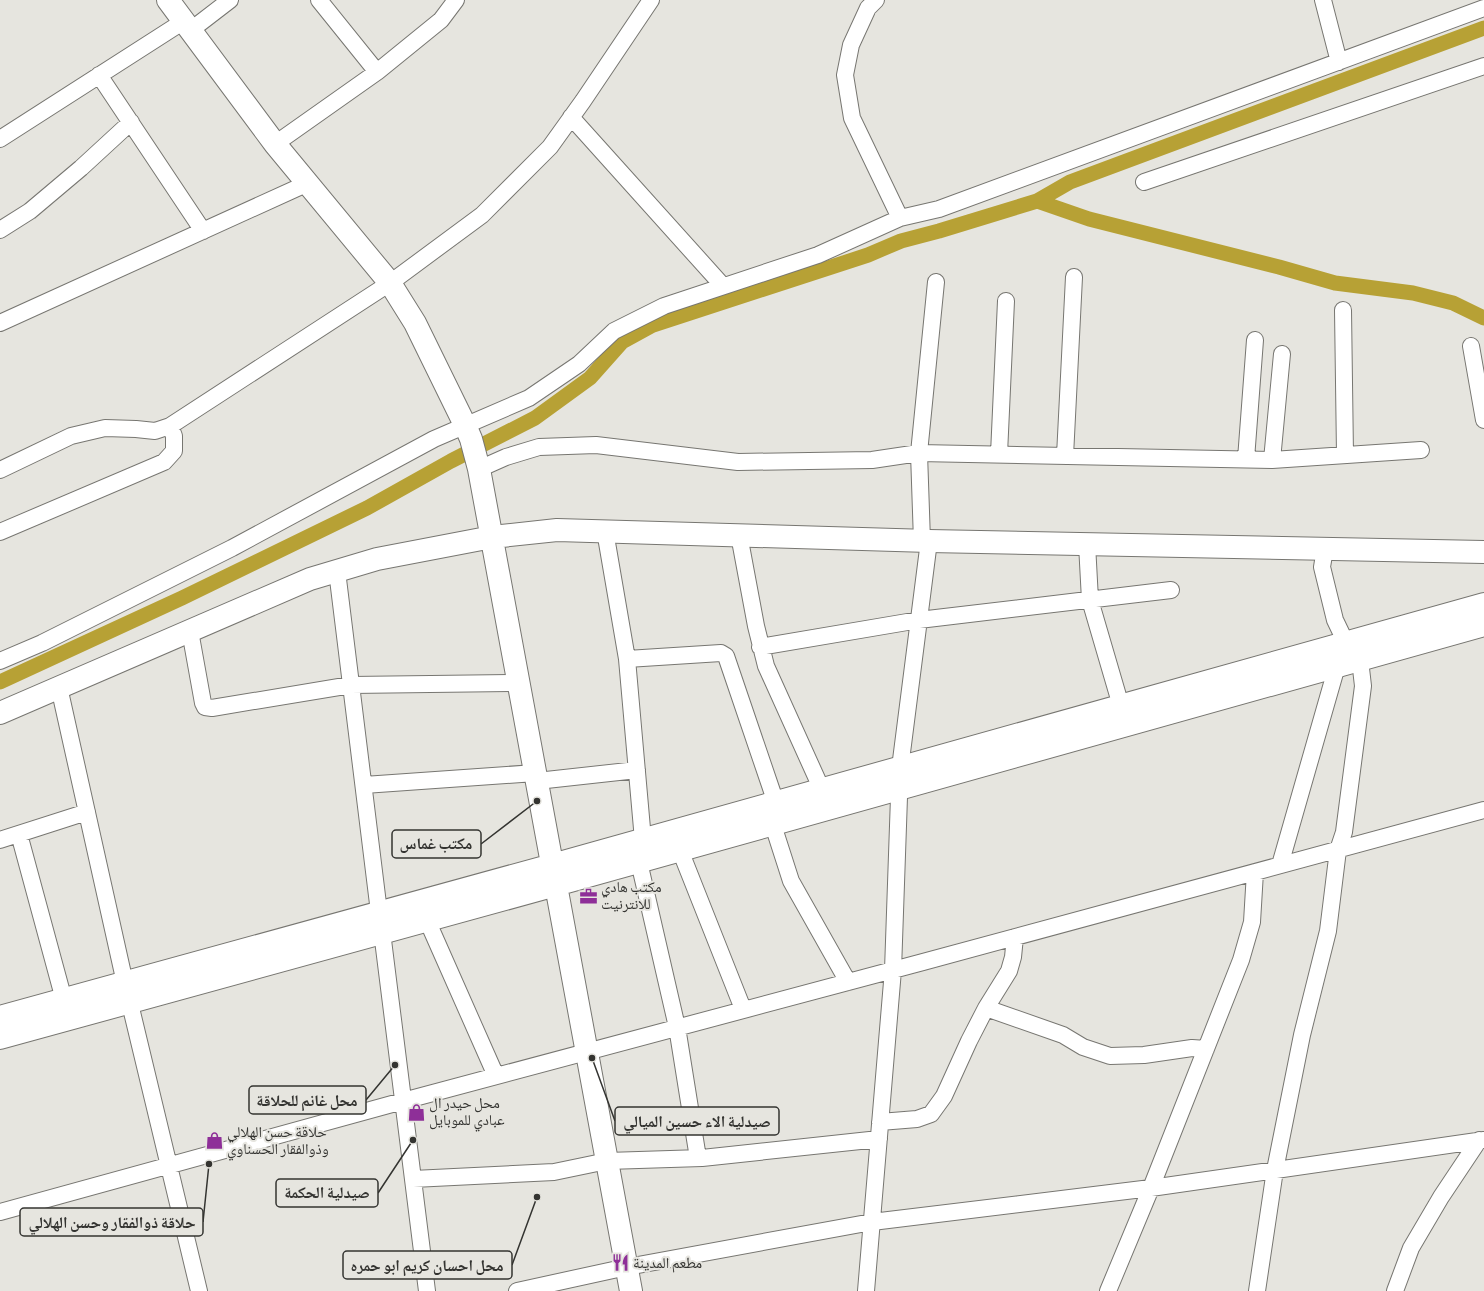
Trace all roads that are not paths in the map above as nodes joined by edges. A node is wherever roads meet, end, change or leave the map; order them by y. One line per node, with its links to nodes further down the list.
1 (168, 0): 9 (street)
2 (230, 0): 9 (street)
3 (319, 0): 12 (street)
4 (456, 0): 12 (street)
5 (651, 0): 14 (street)
6 (876, 0): 20 (street)
7 (1322, 0): 10 (street)
8 (1484, 8): 10 (street)
9 (187, 25): 13 (street); 17 (street)
10 (1339, 62): 20 (street)
11 (1484, 66): 18 (street)
12 (377, 72): 17 (street)
13 (99, 76): 15 (street); 16 (street)
14 (571, 117): 24 (street); 26 (street)
15 (131, 122): 21 (street); 22 (street)
16 (1, 137)
17 (275, 144): 19 (street)
18 (1144, 182)
19 (306, 184): 22 (street); 24 (street)
20 (900, 218): 26 (street)
21 (0, 230)
22 (203, 231): 29 (street)
23 (1074, 278): 40 (street)
24 (390, 282): 34 (street); 35 (street)
25 (936, 282): 37 (street)
26 (723, 286): 35 (street)
27 (1006, 301): 38 (street)
28 (1343, 310): 39 (street)
29 (0, 323)
30 (1255, 340): 41 (street)
31 (1471, 346): 33 (street)
32 (1282, 354): 42 (street)
33 (1484, 420)
34 (170, 426): 44 (street); 46 (street)
35 (468, 432): 43 (street); 64 (street)
36 (1421, 450): 39 (street)
37 (919, 453): 38 (street); 43 (street); 49 (street)
38 (999, 454): 40 (street)
39 (1345, 455): 42 (street)
40 (1065, 456): 41 (street)
41 (1246, 459): 42 (street)
42 (1272, 460)
43 (479, 469): 48 (street)
44 (0, 470)
45 (605, 531): 47 (street); 48 (street); 62 (street)
46 (0, 532)
47 (739, 535): 49 (street); 61 (street)
48 (492, 537): 53 (street); 66 (street)
49 (926, 541): 50 (street); 57 (street)
50 (1088, 544): 51 (street); 55 (street)
51 (1324, 548): 52 (street); 60 (street)
52 (1484, 552)
53 (337, 571): 59 (street); 67 (street)
54 (1171, 590): 55 (street)
55 (1090, 600): 57 (street); 69 (street)
56 (1484, 604): 60 (street)
57 (919, 620): 61 (street); 73 (street)
58 (1484, 625): 63 (street)
59 (190, 631): 67 (street); 68 (street)
60 (1346, 643): 63 (street); 69 (street)
61 (760, 647): 75 (street)
62 (627, 659): 71 (street); 76 (street)
63 (1360, 660): 65 (street); 84 (street)
64 (0, 661)
65 (1337, 666): 73 (street); 86 (street)
66 (518, 683): 67 (street); 72 (street)
67 (351, 685): 74 (street)
68 (59, 687): 70 (street); 78 (street)
69 (1121, 706): 73 (street)
70 (0, 713)
71 (637, 770): 72 (street); 82 (street)
72 (536, 777): 74 (street); 88 (street)
73 (900, 779): 75 (street); 79 (street); 92 (street)
74 (364, 785): 90 (street)
75 (822, 790): 76 (street)
76 (776, 803): 82 (street)
77 (1484, 810): 84 (street)
78 (87, 812): 80 (street); 94 (street)
79 (773, 824): 83 (street); 93 (street)
80 (19, 834): 81 (street); 95 (street)
81 (0, 840)
82 (643, 840): 88 (street)
83 (680, 850): 85 (street); 97 (street)
84 (1338, 850): 86 (street); 111 (street)
85 (639, 862): 88 (street); 99 (street)
86 (1280, 865): 87 (street)
87 (1254, 872): 91 (street); 101 (street)
88 (554, 875): 89 (street); 90 (street); 102 (street)
89 (426, 920): 90 (street); 103 (street)
90 (381, 922): 94 (street); 104 (street)
91 (1015, 936): 92 (street); 96 (street)
92 (893, 970): 93 (street); 105 (street)
93 (848, 982): 97 (street)
94 (128, 993): 95 (street); 100 (street); 110 (street)
95 (64, 1000): 98 (street)
96 (986, 1008): 101 (street); 105 (street)
97 (743, 1010): 99 (street)
98 (0, 1018)
99 (677, 1027): 102 (street); 108 (street)
100 (0, 1038)
101 (1206, 1049): 113 (street)
102 (587, 1051): 103 (street); 109 (street)
103 (496, 1076): 104 (street)
104 (403, 1101): 110 (street); 112 (street)
105 (880, 1122): 106 (street)
106 (879, 1139): 108 (street); 115 (street)
107 (1481, 1140): 111 (street); 124 (street)
108 (698, 1158): 109 (street)
109 (607, 1161): 112 (street); 116 (street)
110 (169, 1166): 114 (street); 117 (street)
111 (1275, 1170): 113 (street); 123 (street)
112 (413, 1179): 118 (street)
113 (1151, 1188): 115 (street); 122 (street)
114 (0, 1212)
115 (872, 1222): 116 (street); 121 (street)
116 (626, 1267): 119 (street); 120 (street)
117 (199, 1291)
118 (427, 1291)
119 (517, 1291)
120 (631, 1291)
121 (866, 1291)
122 (1108, 1291)
123 (1257, 1291)
124 (1395, 1291)

